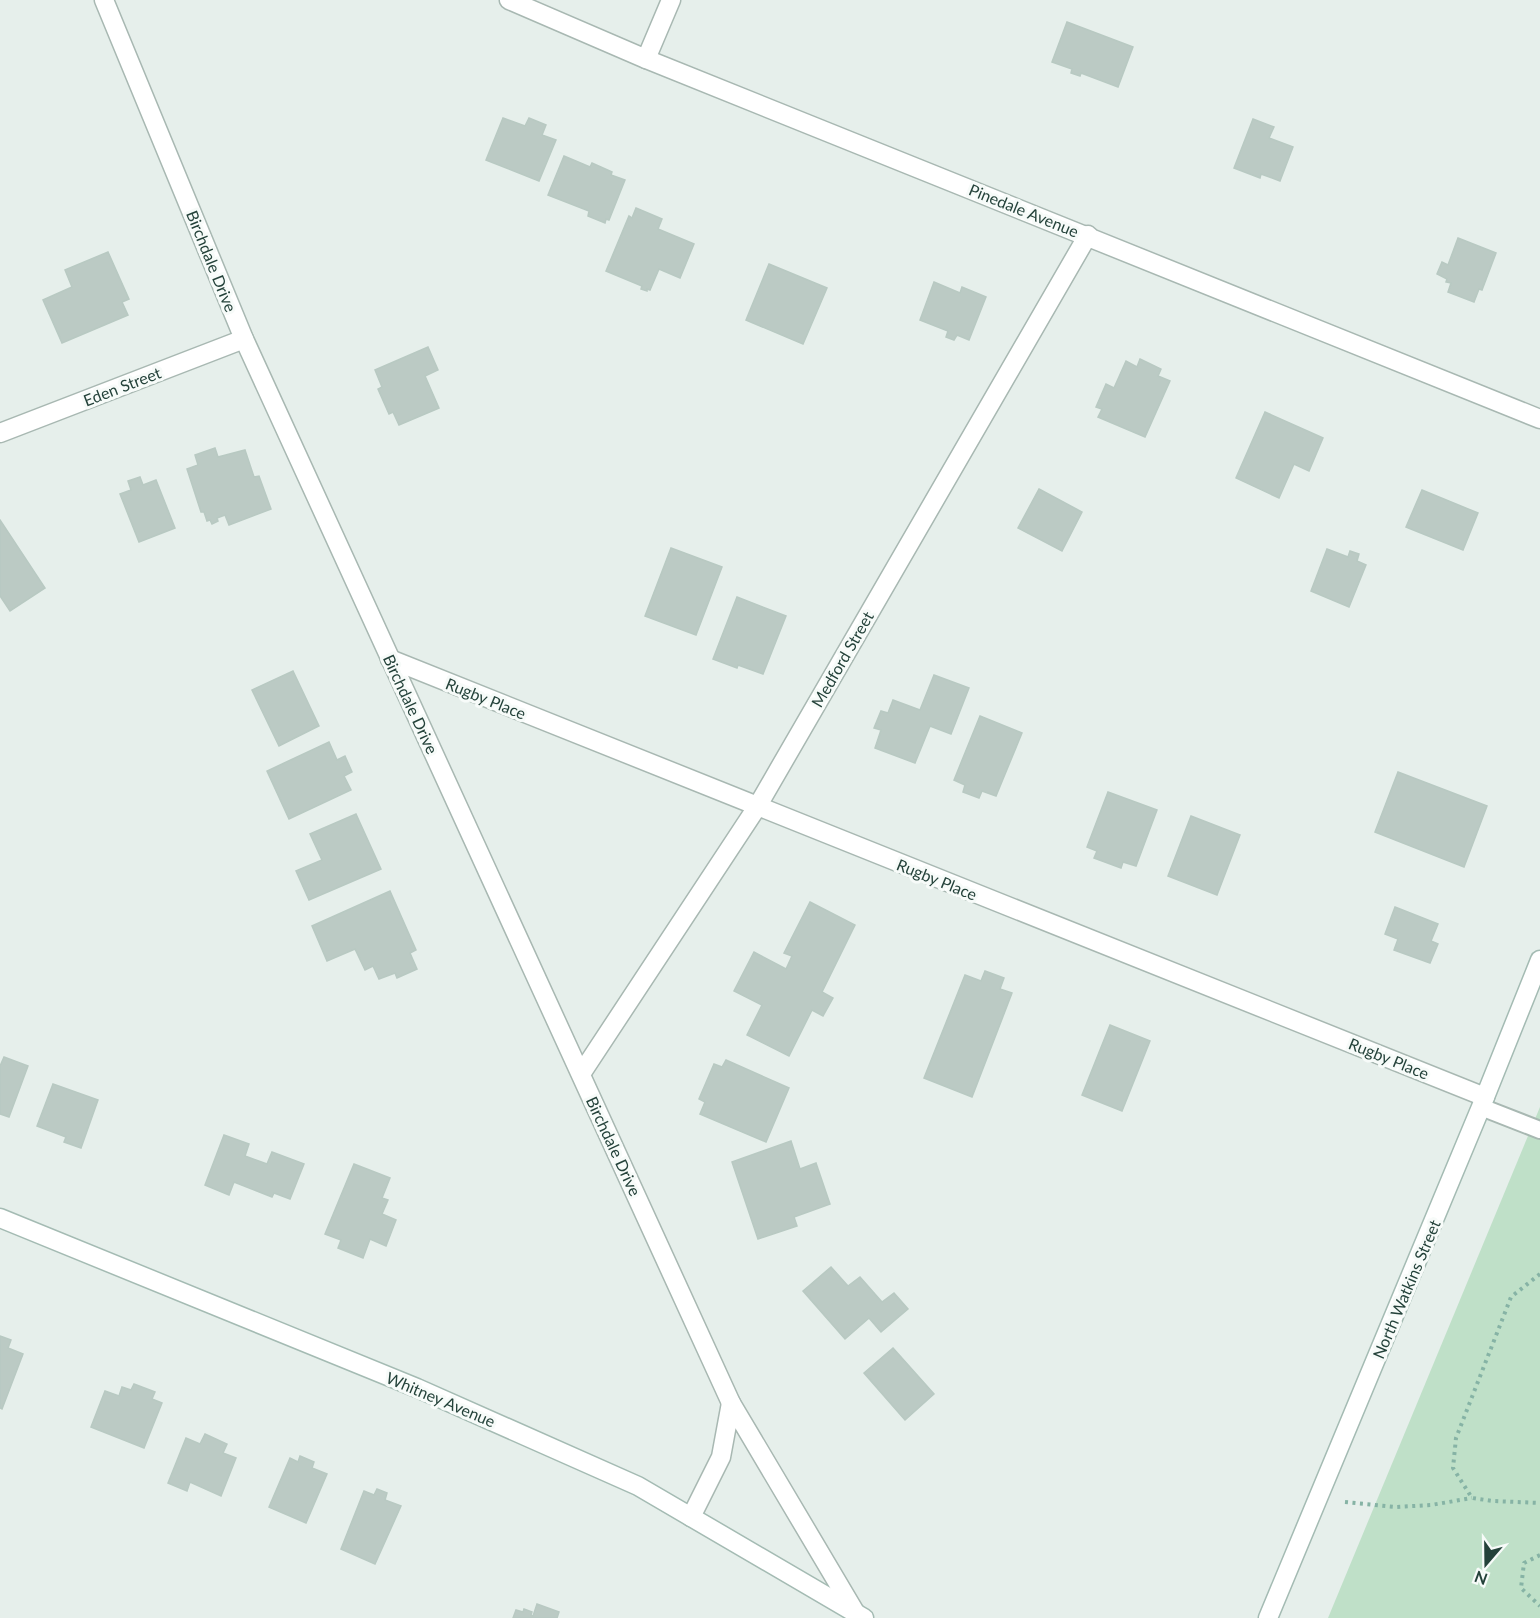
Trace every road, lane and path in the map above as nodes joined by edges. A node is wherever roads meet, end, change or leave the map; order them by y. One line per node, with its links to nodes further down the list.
1 (104, 0): 6 (street, Birchdale Drive)
2 (509, 0): 4 (street, Pinedale Avenue)
3 (671, 0): 4 (street)
4 (646, 59): 5 (street, Pinedale Avenue)
5 (1088, 235): 7 (street, Pinedale Avenue); 10 (street, Medford Street)
6 (244, 339): 8 (street, Eden Street); 9 (street, Birchdale Drive)
7 (1540, 419)
8 (0, 433)
9 (390, 659): 10 (street, Rugby Place); 12 (street, Birchdale Drive)
10 (757, 807): 12 (street, Medford Street); 13 (street, Rugby Place)
11 (1540, 960): 13 (street, North Watkins Street)
12 (580, 1074): 17 (street, Birchdale Drive)
13 (1483, 1102): 14 (lane); 19 (street, North Watkins Street)
14 (1540, 1130)
15 (0, 1218): 21 (street, Whitney Avenue)
16 (1540, 1274): 18 (path)
17 (731, 1403): 21 (street); 25 (street, Birchdale Drive)
18 (1472, 1498): 19 (path); 20 (path)
19 (1318, 1499): 24 (street, North Watkins Street)
20 (1540, 1503)
21 (691, 1517): 25 (street, Whitney Avenue)
22 (1540, 1555): 23 (path)
23 (1540, 1606)
24 (1271, 1611): 26 (street, North Watkins Street)
25 (860, 1615)
26 (1262, 1618)

